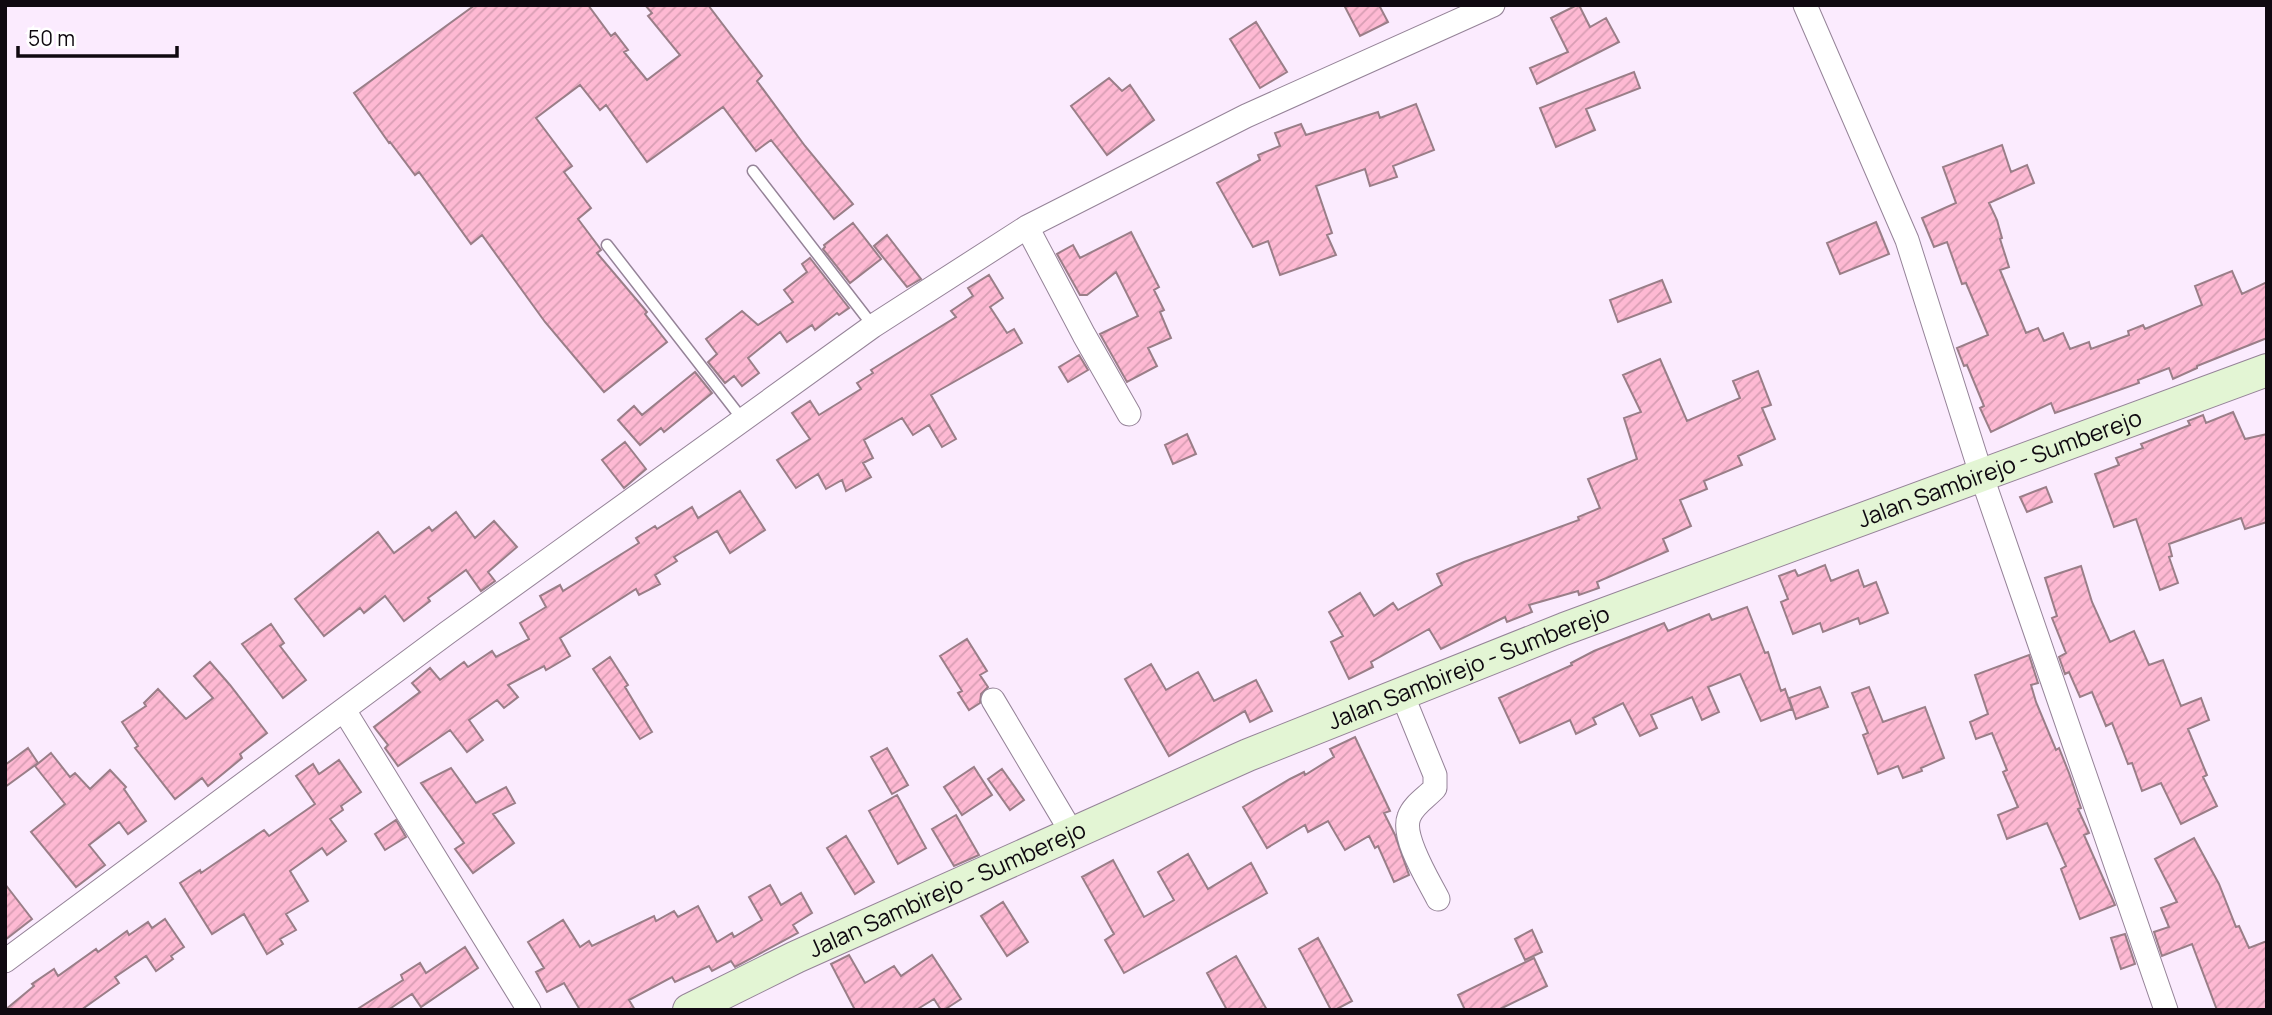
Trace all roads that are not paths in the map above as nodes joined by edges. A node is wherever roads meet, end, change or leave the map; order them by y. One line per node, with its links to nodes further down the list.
1 (1493, 5): 4 (street)
2 (1805, 5): 10 (street)
3 (752, 171): 6 (lane)
4 (1027, 227): 6 (street); 8 (street)
5 (607, 244): 9 (lane)
6 (873, 326): 9 (street)
7 (2267, 370): 10 (main road, Jalan Sambirejo - Sumberejo)
8 (1129, 414)
9 (743, 420): 13 (street)
10 (1982, 477): 11 (main road, Jalan Sambirejo - Sumberejo); 19 (street)
11 (1402, 694): 14 (main road, Jalan Sambirejo - Sumberejo); 15 (street)
12 (993, 701): 14 (street)
13 (344, 710): 16 (street); 17 (street)
14 (1072, 833): 18 (main road, Jalan Sambirejo - Sumberejo)
15 (1438, 899)
16 (5, 961)
17 (529, 1010)
18 (689, 1010)
19 (2166, 1010)

